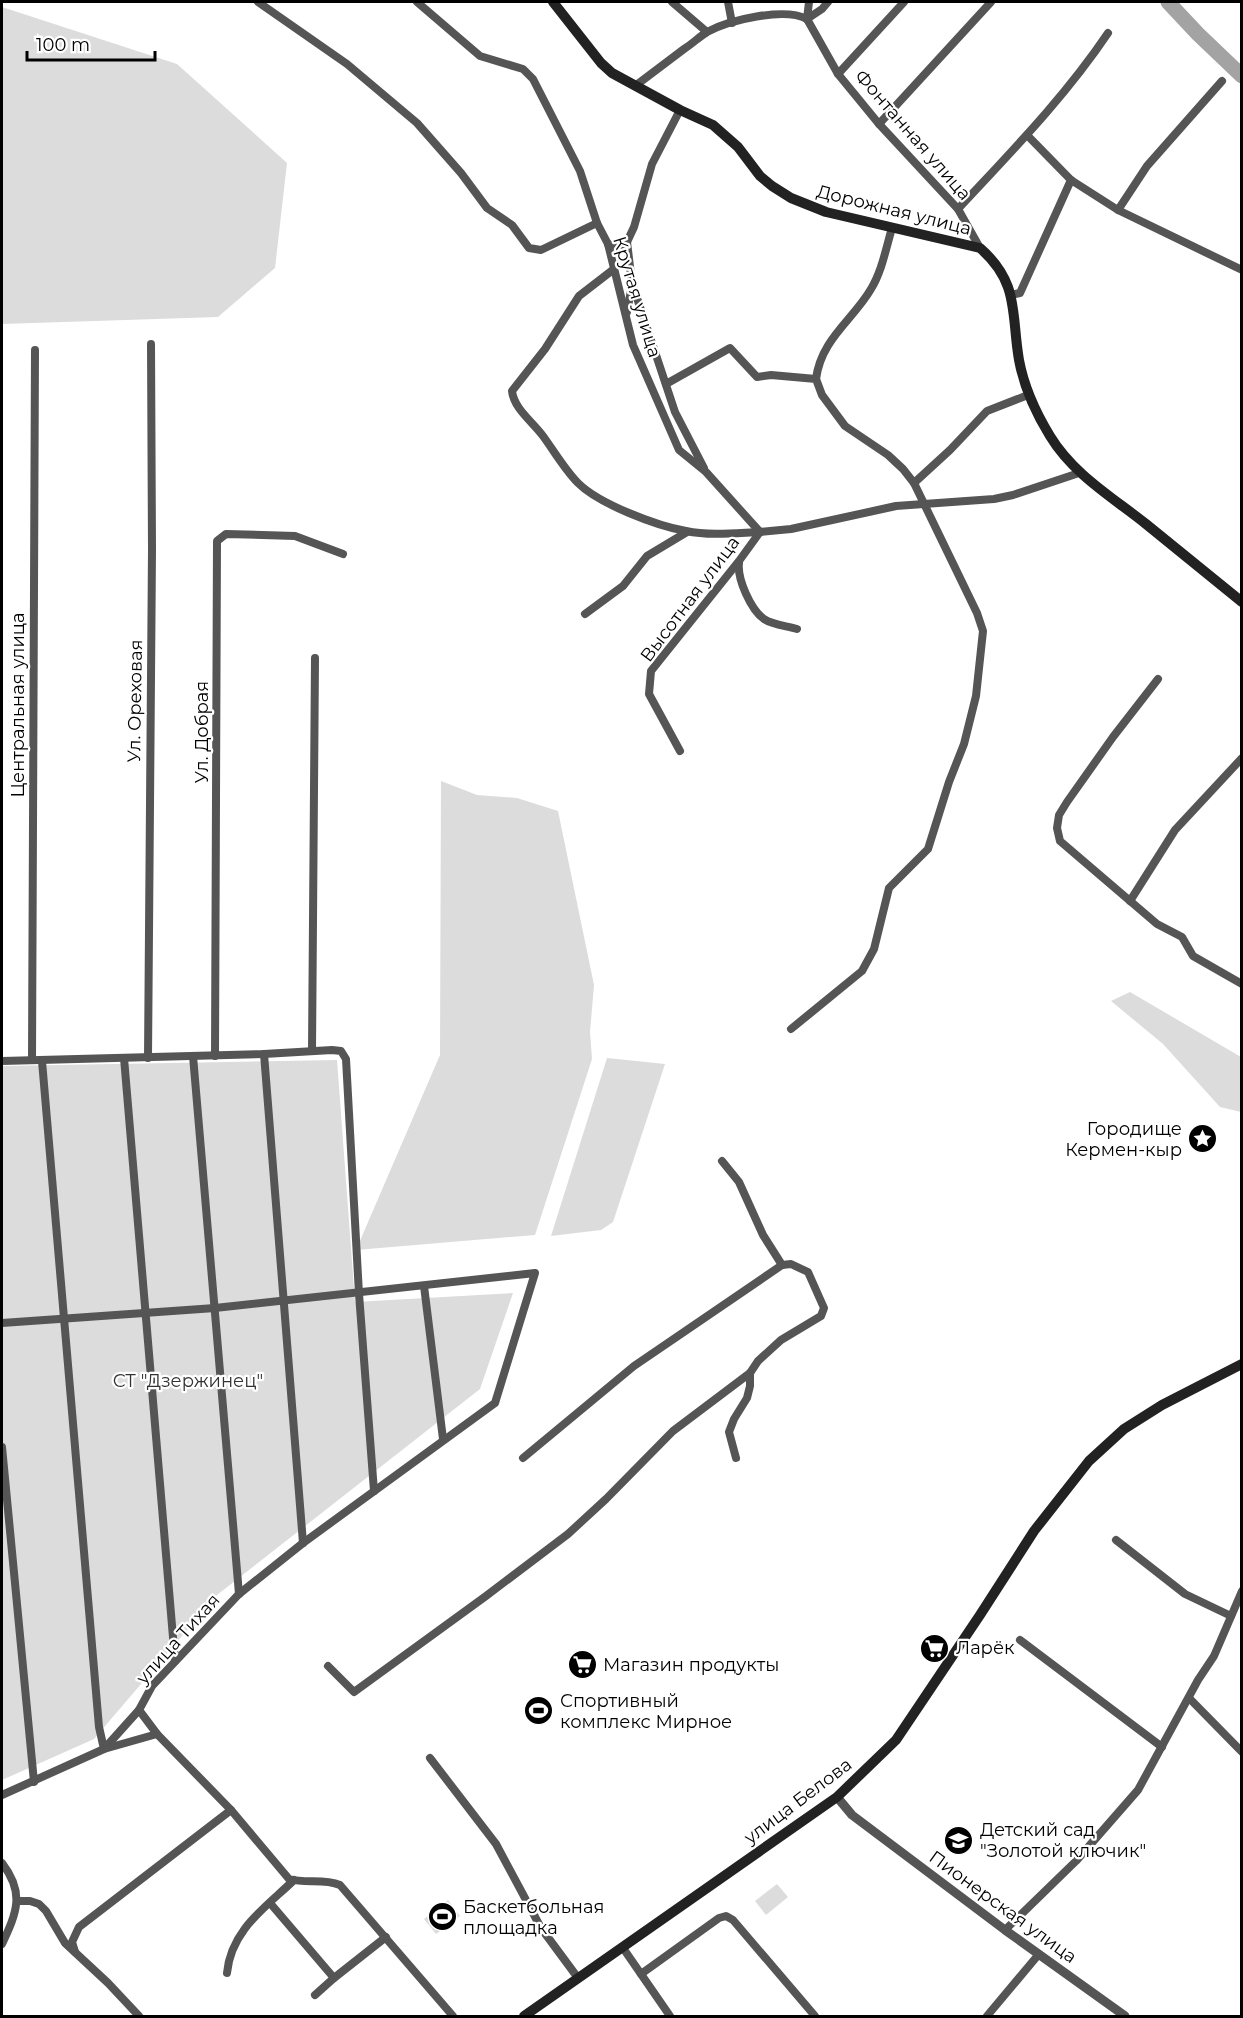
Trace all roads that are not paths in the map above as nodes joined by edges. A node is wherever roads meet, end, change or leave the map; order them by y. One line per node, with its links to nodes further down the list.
1 (258, 2): 23 (street)
2 (417, 2): 23 (street, Крутая улица)
3 (553, 2): 16 (main road, Дорожная улица)
4 (672, 2): 12 (street)
5 (728, 2): 11 (street)
6 (809, 2): 10 (street)
7 (828, 2): 10 (street)
8 (904, 2): 14 (street)
9 (991, 2): 18 (street)
10 (807, 19): 11 (street); 14 (street, Фонтанная улица)
11 (732, 23): 12 (street)
12 (707, 33): 16 (street)
13 (1108, 33): 19 (street)
14 (838, 74): 18 (street, Фонтанная улица)
15 (1222, 81): 22 (street)
16 (635, 86): 17 (main road, Дорожная улица)
17 (680, 110): 24 (main road, Дорожная улица); 25 (street)
18 (879, 124): 21 (street, Фонтанная улица)
19 (1027, 135): 20 (street); 21 (street)
20 (1071, 180): 22 (street); 31 (street)
21 (958, 209): 27 (street, Фонтанная улица)
22 (1118, 210): 29 (street)
23 (597, 223): 26 (street, Крутая улица)
24 (892, 228): 27 (main road, Дорожная улица); 35 (street)
25 (627, 242): 26 (street); 30 (street)
26 (608, 244): 28 (street, Крутая улица)
27 (980, 248): 31 (main road, Фонтанная улица)
28 (614, 270): 32 (street, Крутая улица); 42 (street, Высотная улица)
29 (1242, 270)
30 (632, 284): 32 (street); 36 (street)
31 (1011, 295): 37 (main road, Фонтанная улица)
32 (627, 315): 38 (street, Крутая улица)
33 (151, 345): 61 (street, Ул. Ореховая)
34 (35, 350): 62 (street, Центральная улица)
35 (816, 379): 36 (street); 40 (street)
36 (666, 384): 38 (street)
37 (1028, 395): 39 (main road, Фонтанная улица); 40 (street)
38 (706, 472): 43 (street, Крутая улица)
39 (1079, 473): 41 (street); 46 (main road, Фонтанная улица)
40 (914, 483): 41 (street)
41 (924, 504): 43 (street); 55 (street)
42 (687, 532): 43 (street, Высотная улица); 47 (street)
43 (760, 532): 45 (street, Высотная улица)
44 (344, 554): 59 (street, Ул. Добрая)
45 (739, 561): 48 (street); 51 (street, Высотная улица)
46 (1242, 602)
47 (585, 614)
48 (797, 629)
49 (315, 658): 56 (street)
50 (1158, 679): 53 (street)
51 (680, 751)
52 (1242, 758): 53 (street)
53 (1130, 900): 54 (street)
54 (1242, 984)
55 (791, 1029)
56 (312, 1051): 57 (street); 68 (street)
57 (264, 1054): 59 (street); 69 (street)
58 (193, 1056): 59 (street); 61 (street); 70 (street)
59 (215, 1056)
60 (124, 1058): 61 (street); 63 (street); 71 (street)
61 (148, 1058)
62 (32, 1060): 63 (street); 64 (street)
63 (42, 1060): 72 (street)
64 (2, 1061)
65 (722, 1161): 66 (street)
66 (782, 1265): 75 (street); 78 (street)
67 (424, 1286): 68 (street); 76 (street); 76 (street, улица Тихая)
68 (359, 1294): 69 (street); 80 (street)
69 (285, 1301): 70 (street); 82 (street)
70 (215, 1308): 71 (street); 84 (street)
71 (144, 1313): 72 (street); 87 (street)
72 (64, 1318): 73 (street); 93 (street)
73 (2, 1323)
74 (1242, 1364): 98 (main road, улица Белова)
75 (750, 1373): 79 (street); 88 (street)
76 (443, 1439): 80 (street, улица Тихая)
77 (2, 1447): 96 (street)
78 (523, 1458)
79 (736, 1458)
80 (374, 1491): 82 (street, улица Тихая)
81 (1116, 1540): 85 (street)
82 (303, 1543): 84 (street, улица Тихая)
83 (1242, 1591): 85 (street)
84 (239, 1594): 87 (street, улица Тихая)
85 (1232, 1616): 89 (street)
86 (1020, 1640): 92 (street)
87 (175, 1661): 90 (street, улица Тихая)
88 (328, 1666)
89 (1189, 1698): 92 (street); 94 (street)
90 (139, 1710): 91 (street, улица Тихая); 93 (street)
91 (157, 1734): 93 (street); 99 (street, улица Тихая)
92 (1162, 1747): 104 (street)
93 (104, 1749): 96 (street)
94 (1242, 1752)
95 (430, 1758): 113 (street)
96 (34, 1782): 97 (street)
97 (2, 1795)
98 (837, 1797): 104 (street, Пионерская улица); 107 (main road, улица Белова)
99 (231, 1809): 101 (street, улица Тихая); 108 (street)
100 (2, 1863): 102 (street)
101 (294, 1880): 103 (street); 105 (street)
102 (18, 1901): 106 (street); 108 (street)
103 (270, 1903): 110 (street); 112 (street)
104 (1005, 1930): 109 (street, Пионерская улица)
105 (386, 1937): 112 (street); 117 (street)
106 (2, 1944)
107 (622, 1948): 111 (street); 113 (main road, улица Белова)
108 (75, 1952): 116 (street)
109 (1039, 1954): 115 (street, Пионерская улица); 121 (street)
110 (227, 1973)
111 (641, 1974): 119 (street); 120 (street)
112 (334, 1978): 114 (street)
113 (578, 1978): 118 (main road, улица Белова)
114 (315, 1995)
115 (1122, 2015)
116 (139, 2016)
117 (453, 2016)
118 (524, 2016)
119 (670, 2016)
120 (815, 2016)
121 (987, 2016)

